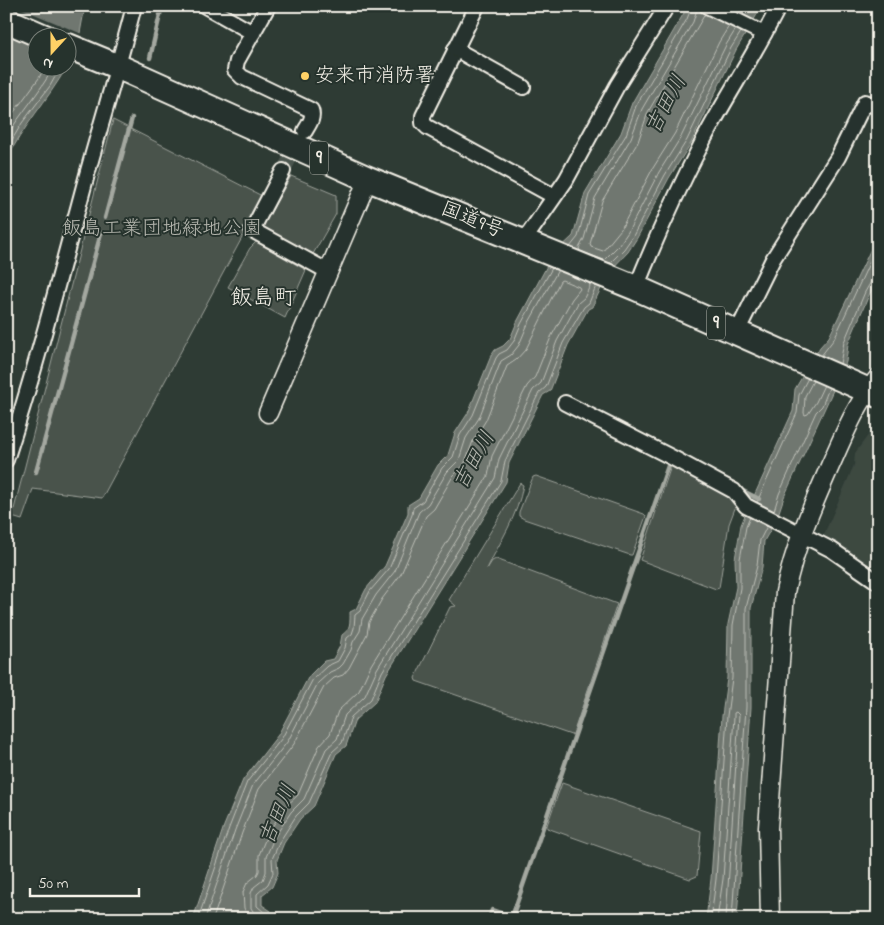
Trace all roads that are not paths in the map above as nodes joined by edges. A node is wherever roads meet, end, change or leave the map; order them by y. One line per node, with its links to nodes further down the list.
1 (134, 6): 14 (street)
2 (205, 6): 10 (street)
3 (268, 6): 10 (street)
4 (478, 6): 12 (street)
5 (666, 6): 21 (street)
6 (707, 6): 11 (street)
7 (778, 6): 11 (street)
8 (6, 20): 9 (highway)
9 (28, 29)
10 (253, 33): 17 (street)
11 (764, 34): 23 (street)
12 (455, 49): 15 (street); 20 (street)
13 (78, 50): 14 (highway, 国道9号 / 9)
14 (116, 66): 19 (highway, 国道9号 / 9); 28 (street)
15 (523, 87)
16 (878, 108): 24 (street)
17 (305, 131)
18 (283, 171): 22 (street)
19 (368, 180): 21 (highway, 国道9号 / 9); 22 (street)
20 (548, 193)
21 (526, 243): 23 (highway, 国道9号 / 9)
22 (328, 272): 27 (street)
23 (631, 286): 24 (highway, 国道9号 / 9)
24 (737, 332): 25 (highway, 国道9号 / 9)
25 (874, 388): 29 (street)
26 (565, 403): 29 (street)
27 (268, 413)
28 (6, 460)
29 (801, 534): 30 (street); 31 (street)
30 (878, 582)
31 (770, 919)

